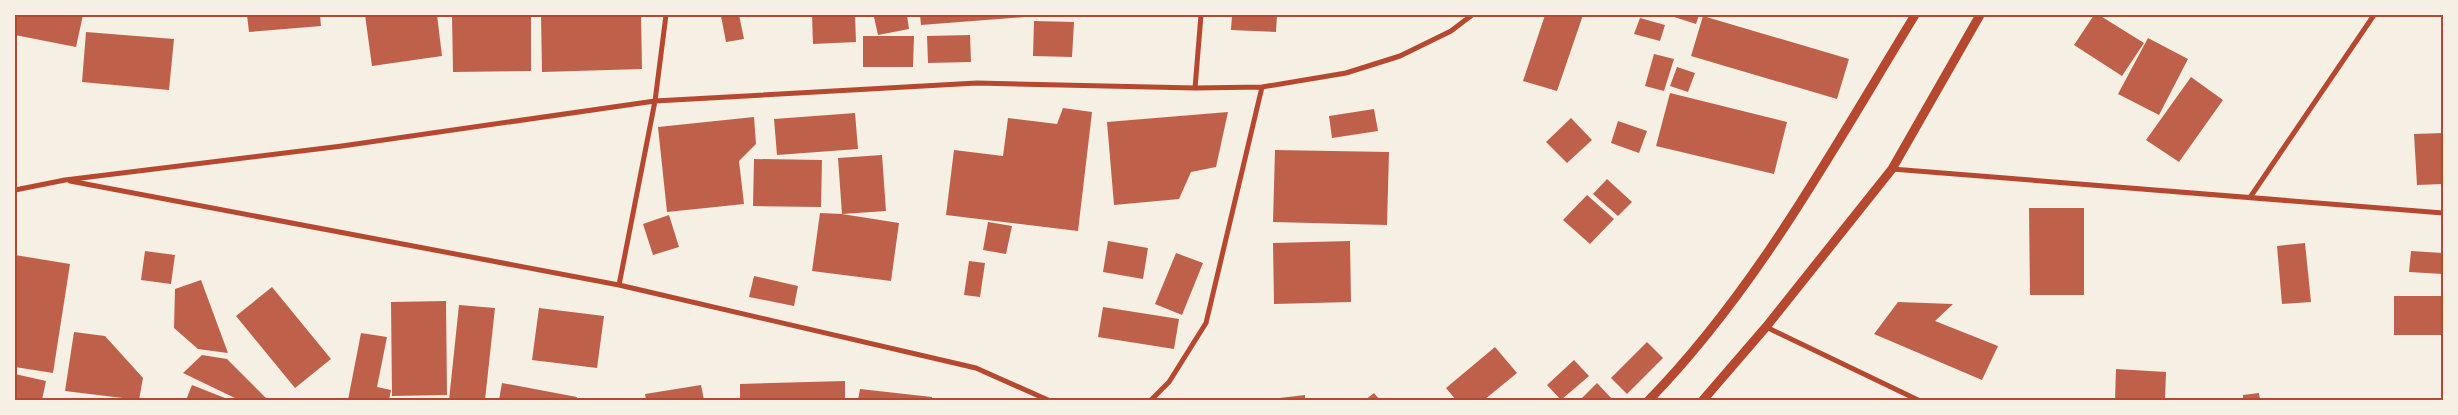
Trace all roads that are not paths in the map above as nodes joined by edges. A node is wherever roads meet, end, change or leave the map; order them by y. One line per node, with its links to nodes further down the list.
1 (666, 15): 9 (street)
2 (1201, 15): 8 (street)
3 (1472, 15): 7 (street)
4 (1915, 15): 19 (street)
5 (1980, 15): 10 (street)
6 (2374, 15): 13 (street)
7 (1262, 86): 8 (street); 18 (street)
8 (1196, 88): 9 (street)
9 (655, 101): 11 (street); 15 (street)
10 (1892, 168): 13 (street); 16 (street)
11 (65, 180): 12 (street); 15 (street)
12 (15, 190)
13 (2251, 196): 14 (street)
14 (2443, 213)
15 (619, 285): 17 (street)
16 (1766, 327): 20 (street); 21 (street)
17 (1048, 400)
18 (1151, 400)
19 (1649, 400)
20 (1703, 400)
21 (1918, 400)

